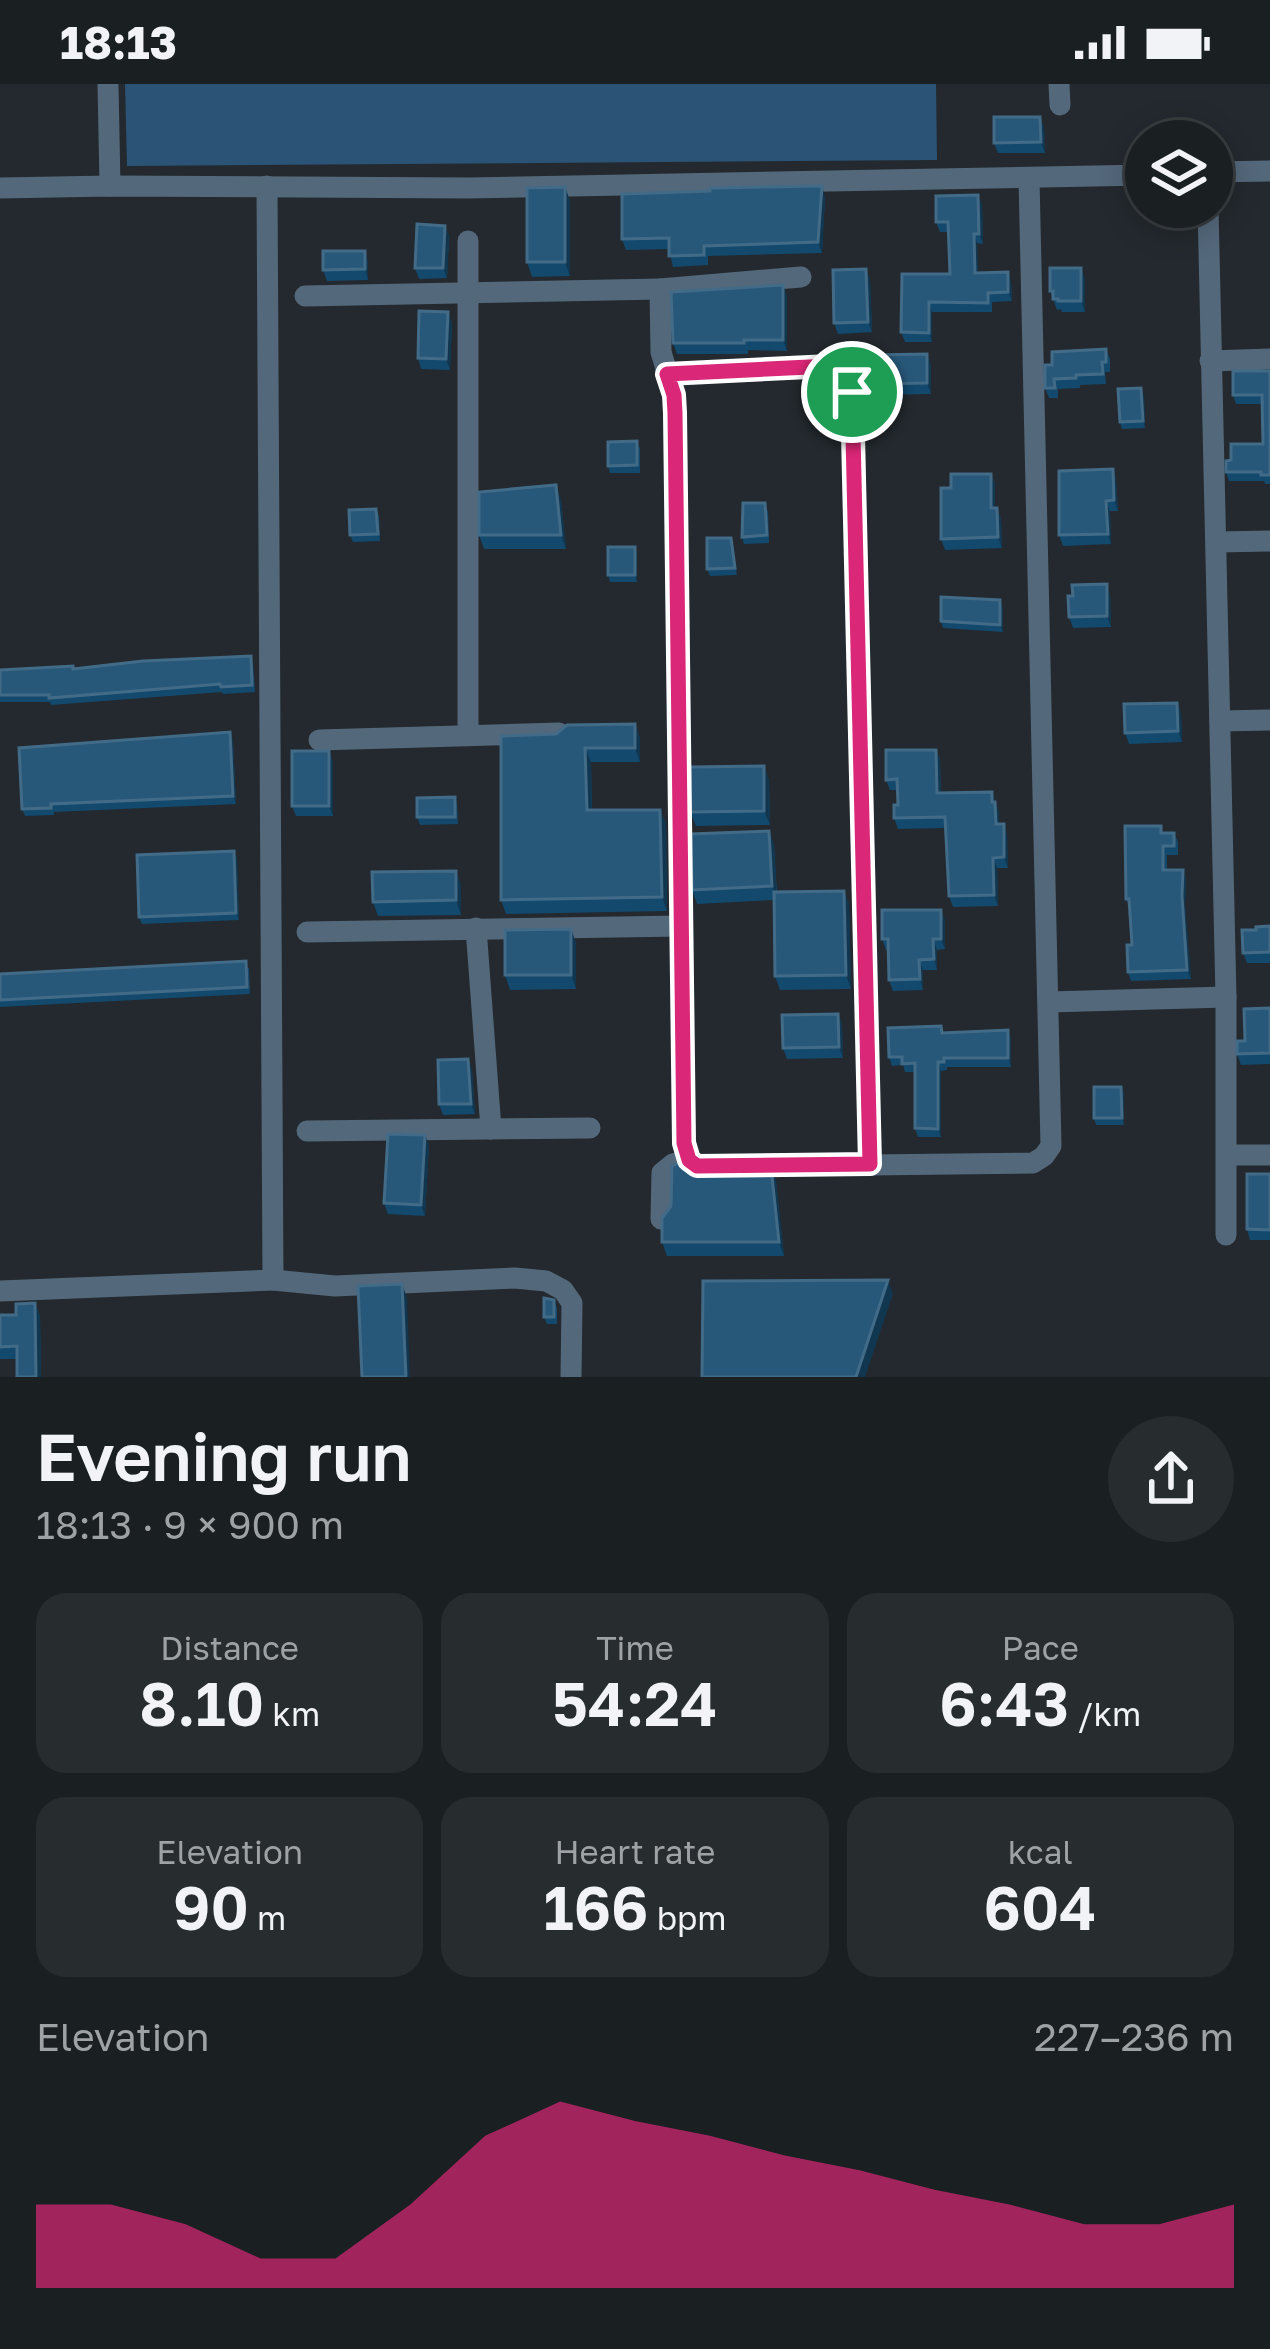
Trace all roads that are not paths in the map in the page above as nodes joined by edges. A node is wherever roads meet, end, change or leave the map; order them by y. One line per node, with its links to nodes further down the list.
1 (108, 84): 6 (street)
2 (1270, 171): 3 (street)
3 (1233, 172)
4 (1125, 176): 5 (street)
5 (1030, 179): 7 (street); 29 (street)
6 (110, 186): 7 (street); 8 (street)
7 (267, 186): 39 (street)
8 (0, 188)
9 (1208, 228): 16 (street)
10 (468, 241): 13 (street)
11 (801, 277): 12 (street)
12 (661, 289): 13 (street); 17 (street)
13 (467, 291): 14 (street); 23 (street)
14 (305, 296)
15 (1270, 359): 16 (street)
16 (1210, 361): 19 (street)
17 (667, 374): 25 (street); 36 (street)
18 (1270, 541): 19 (street)
19 (1217, 542): 21 (street)
20 (1270, 720): 21 (street)
21 (1220, 721): 28 (street)
22 (559, 733): 23 (street)
23 (468, 735): 24 (street)
24 (319, 740)
25 (681, 926): 26 (street); 35 (street)
26 (476, 928): 27 (street); 31 (street)
27 (307, 932)
28 (1226, 997): 29 (street); 34 (street)
29 (1049, 1002): 36 (street)
30 (590, 1128): 31 (street)
31 (491, 1129): 32 (street)
32 (307, 1131)
33 (1270, 1154): 34 (street)
34 (1228, 1155): 38 (street)
35 (689, 1160): 36 (street); 37 (street)
36 (870, 1164)
37 (661, 1219)
38 (1226, 1235)
39 (273, 1280): 40 (street); 41 (street)
40 (0, 1291)
41 (571, 1377)

